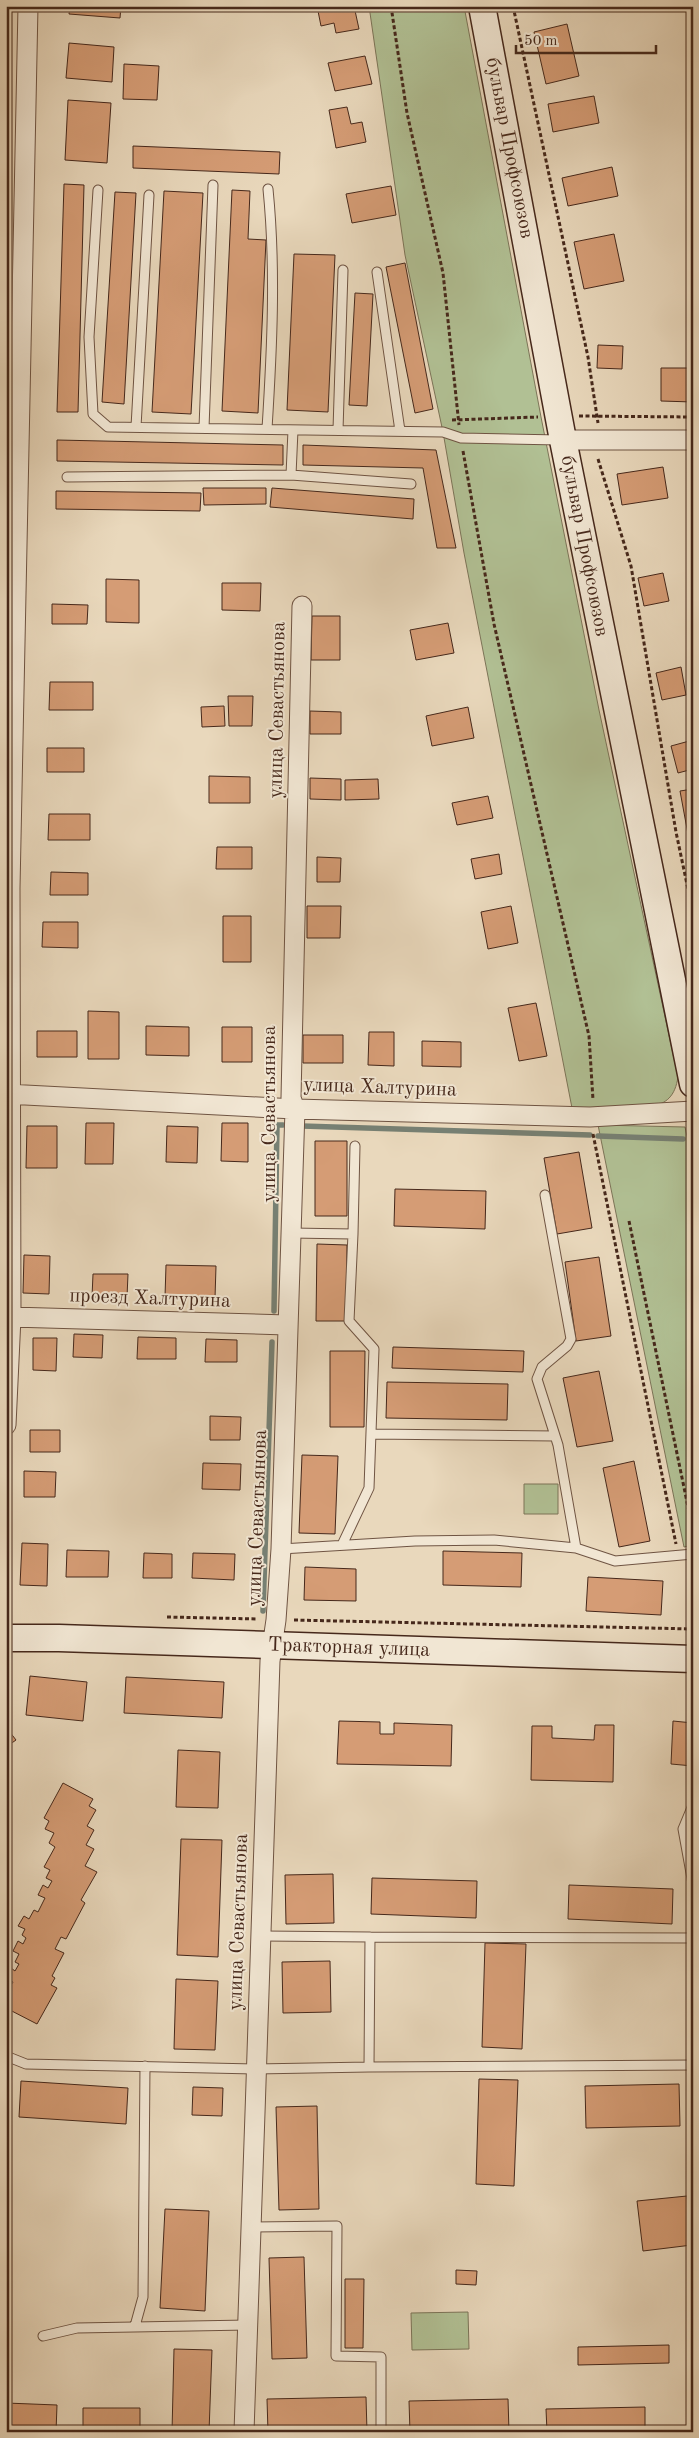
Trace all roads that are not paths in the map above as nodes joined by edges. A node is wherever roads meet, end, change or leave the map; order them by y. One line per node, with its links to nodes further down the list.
1 (28, 6): 9 (street)
2 (482, 6): 16 (main road, бульвар Профсоюзов)
3 (213, 186): 11 (lane)
4 (268, 189): 12 (lane)
5 (98, 190): 10 (lane)
6 (149, 195): 10 (lane)
7 (343, 270): 14 (lane)
8 (377, 272): 15 (lane)
9 (12, 413): 22 (street)
10 (136, 427): 11 (lane)
11 (204, 428): 12 (lane)
12 (267, 429): 13 (lane)
13 (293, 430): 14 (lane); 18 (lane)
14 (338, 430): 15 (lane)
15 (400, 431): 16 (lane)
16 (563, 440): 17 (street); 23 (main road, бульвар Профсоюзов)
17 (693, 440)
18 (291, 475): 19 (lane); 20 (lane)
19 (67, 477)
20 (411, 484)
21 (302, 606): 25 (street, улица Севастьянова)
22 (8, 888): 24 (street)
23 (693, 1084)
24 (8, 1094): 25 (street, улица Халтурина); 31 (street)
25 (295, 1108): 26 (street, улица Халтурина); 29 (street, улица Севастьянова)
26 (693, 1111)
27 (355, 1146): 30 (lane)
28 (544, 1195): 35 (lane)
29 (291, 1233): 30 (lane); 32 (street, улица Севастьянова)
30 (353, 1234): 34 (lane)
31 (11, 1317): 32 (street, проезд Халтурина); 33 (street)
32 (287, 1325): 38 (street, улица Севастьянова)
33 (6, 1424)
34 (371, 1434): 35 (lane); 36 (lane)
35 (555, 1436): 37 (lane)
36 (342, 1545): 37 (lane); 38 (lane)
37 (576, 1548): 39 (lane)
38 (281, 1549): 41 (street, улица Севастьянова)
39 (693, 1554)
40 (6, 1638): 41 (main road, Тракторная улица)
41 (270, 1646): 42 (main road, Тракторная улица); 45 (street, улица Севастьянова)
42 (690, 1656)
43 (693, 1805): 44 (lane)
44 (693, 1884)
45 (263, 1936): 46 (lane); 52 (street, улица Севастьянова)
46 (370, 1938): 47 (lane); 51 (lane)
47 (693, 1938)
48 (6, 2056): 50 (lane)
49 (693, 2065): 51 (lane)
50 (145, 2066): 52 (lane); 55 (lane)
51 (369, 2067): 52 (lane)
52 (255, 2069): 53 (street, улица Севастьянова)
53 (250, 2227): 54 (street, улица Севастьянова); 58 (lane)
54 (248, 2325): 55 (lane); 57 (street, улица Севастьянова)
55 (135, 2326): 56 (lane)
56 (43, 2336)
57 (244, 2432)
58 (381, 2432)

